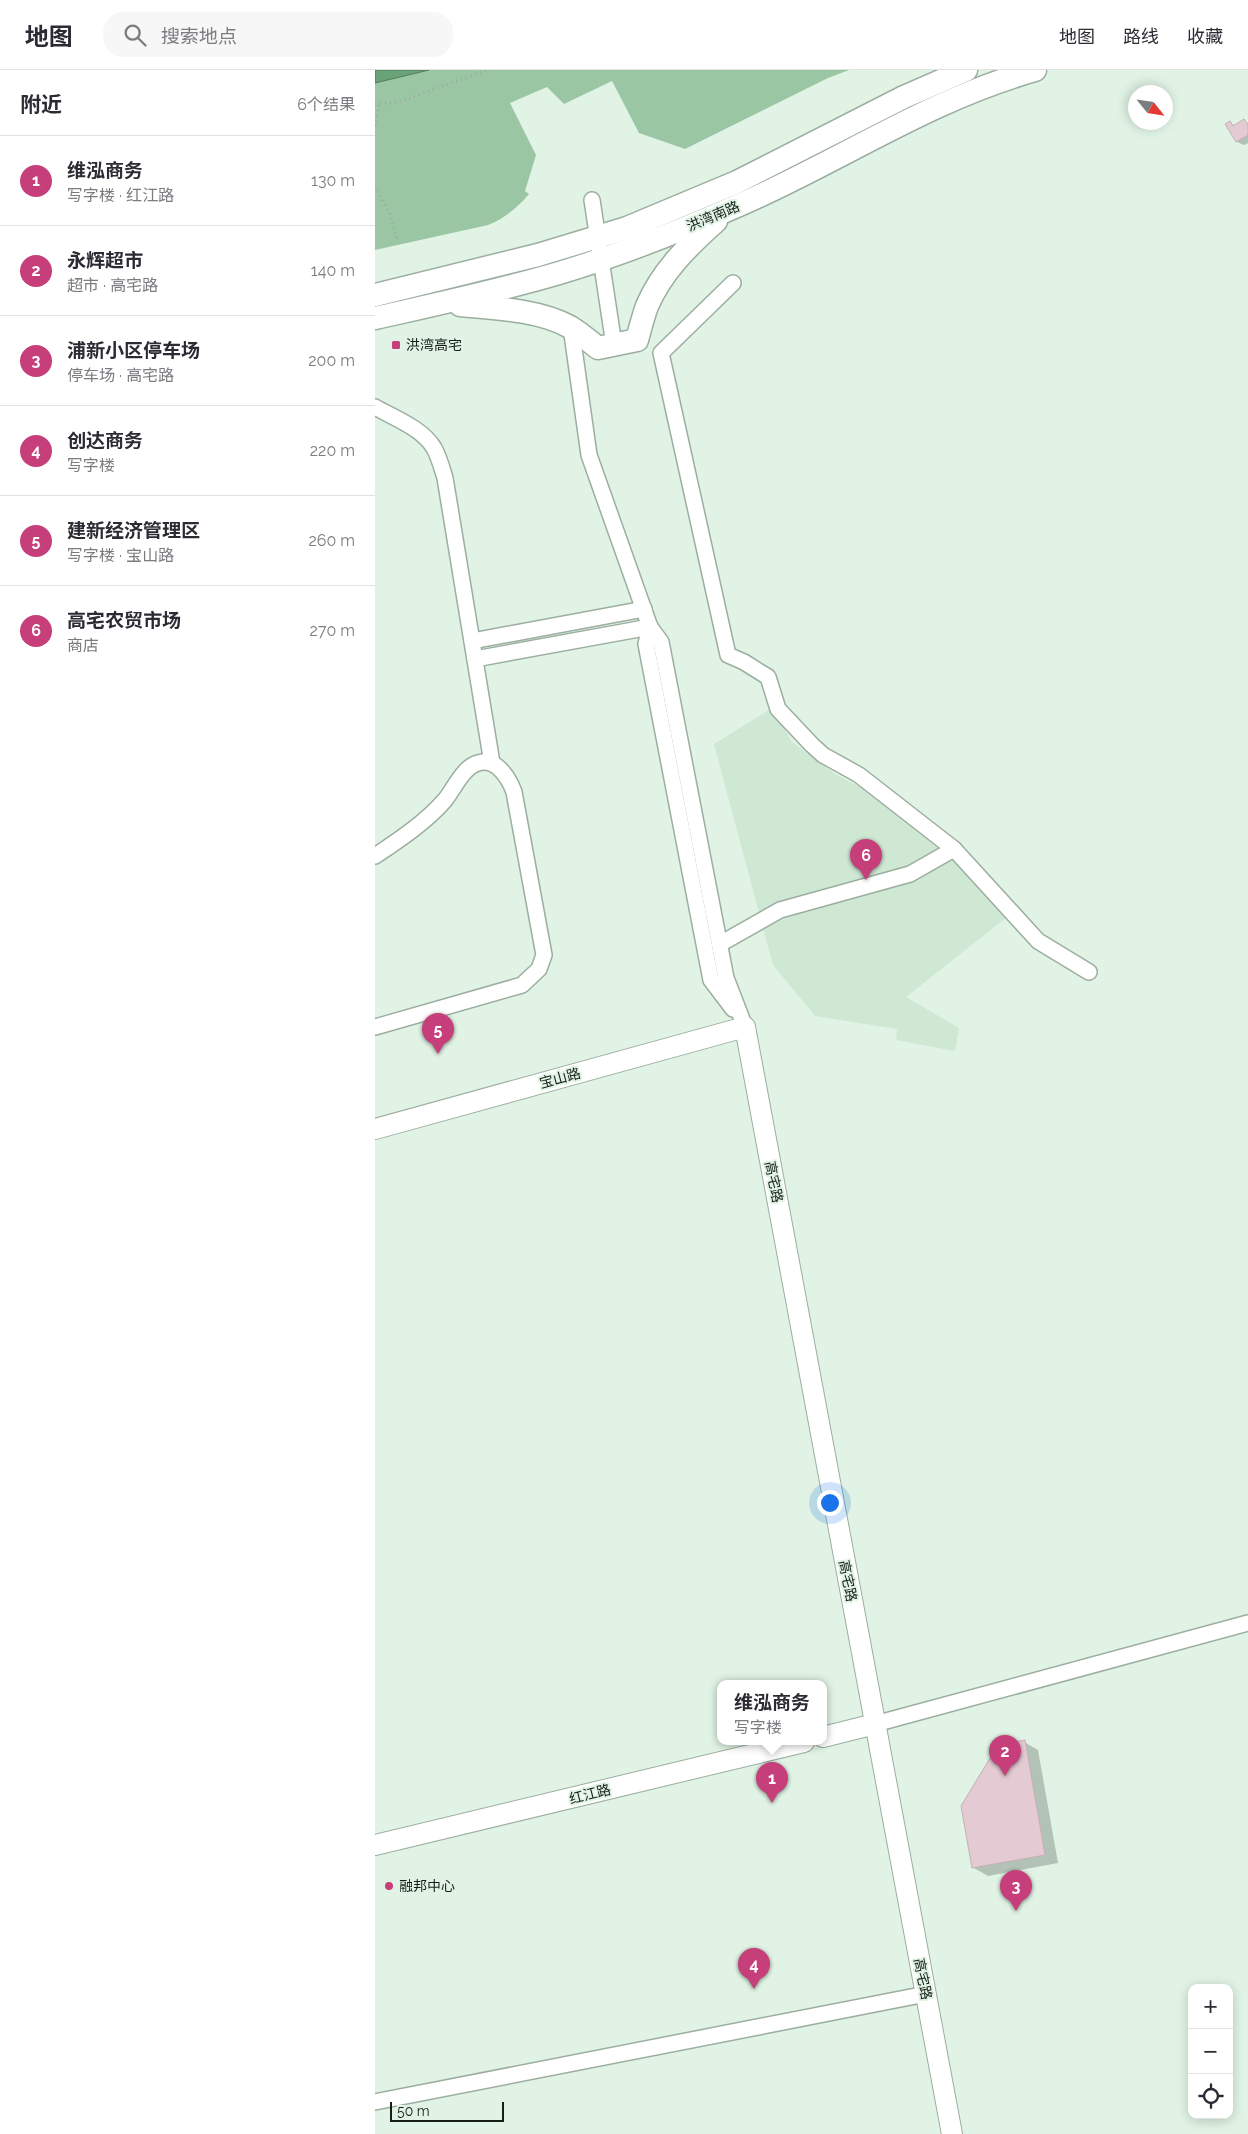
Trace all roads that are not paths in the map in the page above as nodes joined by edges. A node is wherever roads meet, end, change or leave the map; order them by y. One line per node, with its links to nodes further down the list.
1 (966, 70): 5 (main road, 洪湾南路)
2 (1035, 70): 4 (main road, 洪湾南路)
3 (591, 200): 5 (street)
4 (727, 210): 5 (main road, 洪湾南路); 11 (main road)
5 (599, 249): 7 (main road, 洪湾南路); 8 (main road, 洪湾南路); 11 (street)
6 (733, 283): 18 (street)
7 (375, 295)
8 (440, 304): 9 (main road, 洪湾南路); 10 (main road)
9 (375, 318)
10 (571, 327): 11 (main road); 13 (street)
11 (614, 345)
12 (375, 407): 15 (street)
13 (644, 609): 14 (street); 15 (street)
14 (650, 627): 16 (street); 20 (street); 23 (street)
15 (472, 641): 16 (street)
16 (475, 660): 17 (street)
17 (492, 763): 19 (street); 22 (street)
18 (954, 849): 20 (street); 21 (street)
19 (375, 856)
20 (720, 944): 23 (street)
21 (1089, 972)
22 (375, 1027)
23 (745, 1027): 24 (main road, 宝山路); 26 (main road, 高宅路)
24 (375, 1129)
25 (1248, 1623): 26 (street)
26 (875, 1724): 27 (main road); 30 (main road, 高宅路)
27 (827, 1736)
28 (792, 1745): 29 (main road, 红江路)
29 (375, 1845)
30 (926, 1994): 31 (street); 32 (main road, 高宅路)
31 (375, 2102)
32 (952, 2134)

